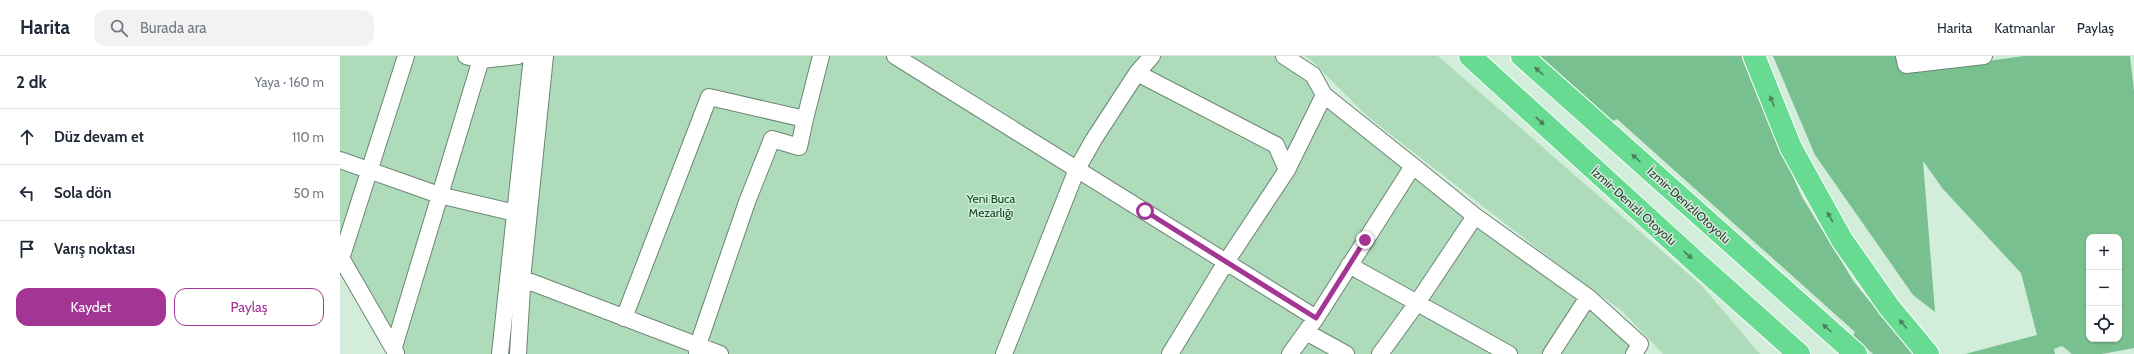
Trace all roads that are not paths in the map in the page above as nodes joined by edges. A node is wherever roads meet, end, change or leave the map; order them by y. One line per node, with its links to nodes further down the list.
1 (406, 56): 21 (lane)
2 (518, 56): 14 (lane)
3 (532, 56): 24 (lane)
4 (546, 56): 38 (lane)
5 (822, 56): 17 (lane)
6 (894, 56): 20 (lane)
7 (1152, 56): 15 (lane)
8 (1284, 56): 16 (lane)
9 (1470, 56): 48 (highway, İzmir-Denizli Otoyolu, one-way to 48)
10 (1522, 56): 49 (highway, İzmir-DenizliOtoyolu, one-way to 10)
11 (1754, 56): 50 (highway, one-way to 11)
12 (1904, 56): 13 (lane)
13 (1984, 56)
14 (476, 57): 23 (lane)
15 (1137, 72): 20 (lane); 22 (lane)
16 (1324, 95): 19 (lane); 22 (lane)
17 (805, 119): 32 (lane); 36 (lane)
18 (340, 160): 21 (lane)
19 (1413, 166): 25 (lane); 28 (lane)
20 (1077, 169): 27 (lane); 40 (lane)
21 (370, 170): 23 (lane); 26 (lane)
22 (1287, 170): 27 (lane)
23 (439, 195): 24 (lane); 35 (lane)
24 (515, 213): 37 (lane)
25 (1475, 216): 30 (lane); 31 (lane)
26 (341, 257): 35 (lane)
27 (1226, 262): 33 (lane); 41 (lane)
28 (1349, 265): 31 (lane); 33 (lane)
29 (530, 282): 32 (lane)
30 (1588, 297): 46 (lane); 47 (lane)
31 (1417, 303): 44 (lane); 45 (lane)
32 (624, 318): 36 (lane)
33 (1316, 318): 34 (lane)
34 (1306, 332): 42 (lane); 43 (lane)
35 (395, 350)
36 (697, 350): 39 (lane)
37 (500, 354)
38 (518, 354)
39 (720, 354)
40 (1004, 354)
41 (1170, 354)
42 (1290, 354)
43 (1346, 354)
44 (1380, 354)
45 (1509, 354)
46 (1550, 354)
47 (1634, 354)
48 (1799, 354)
49 (1856, 354)
50 (1928, 354)

